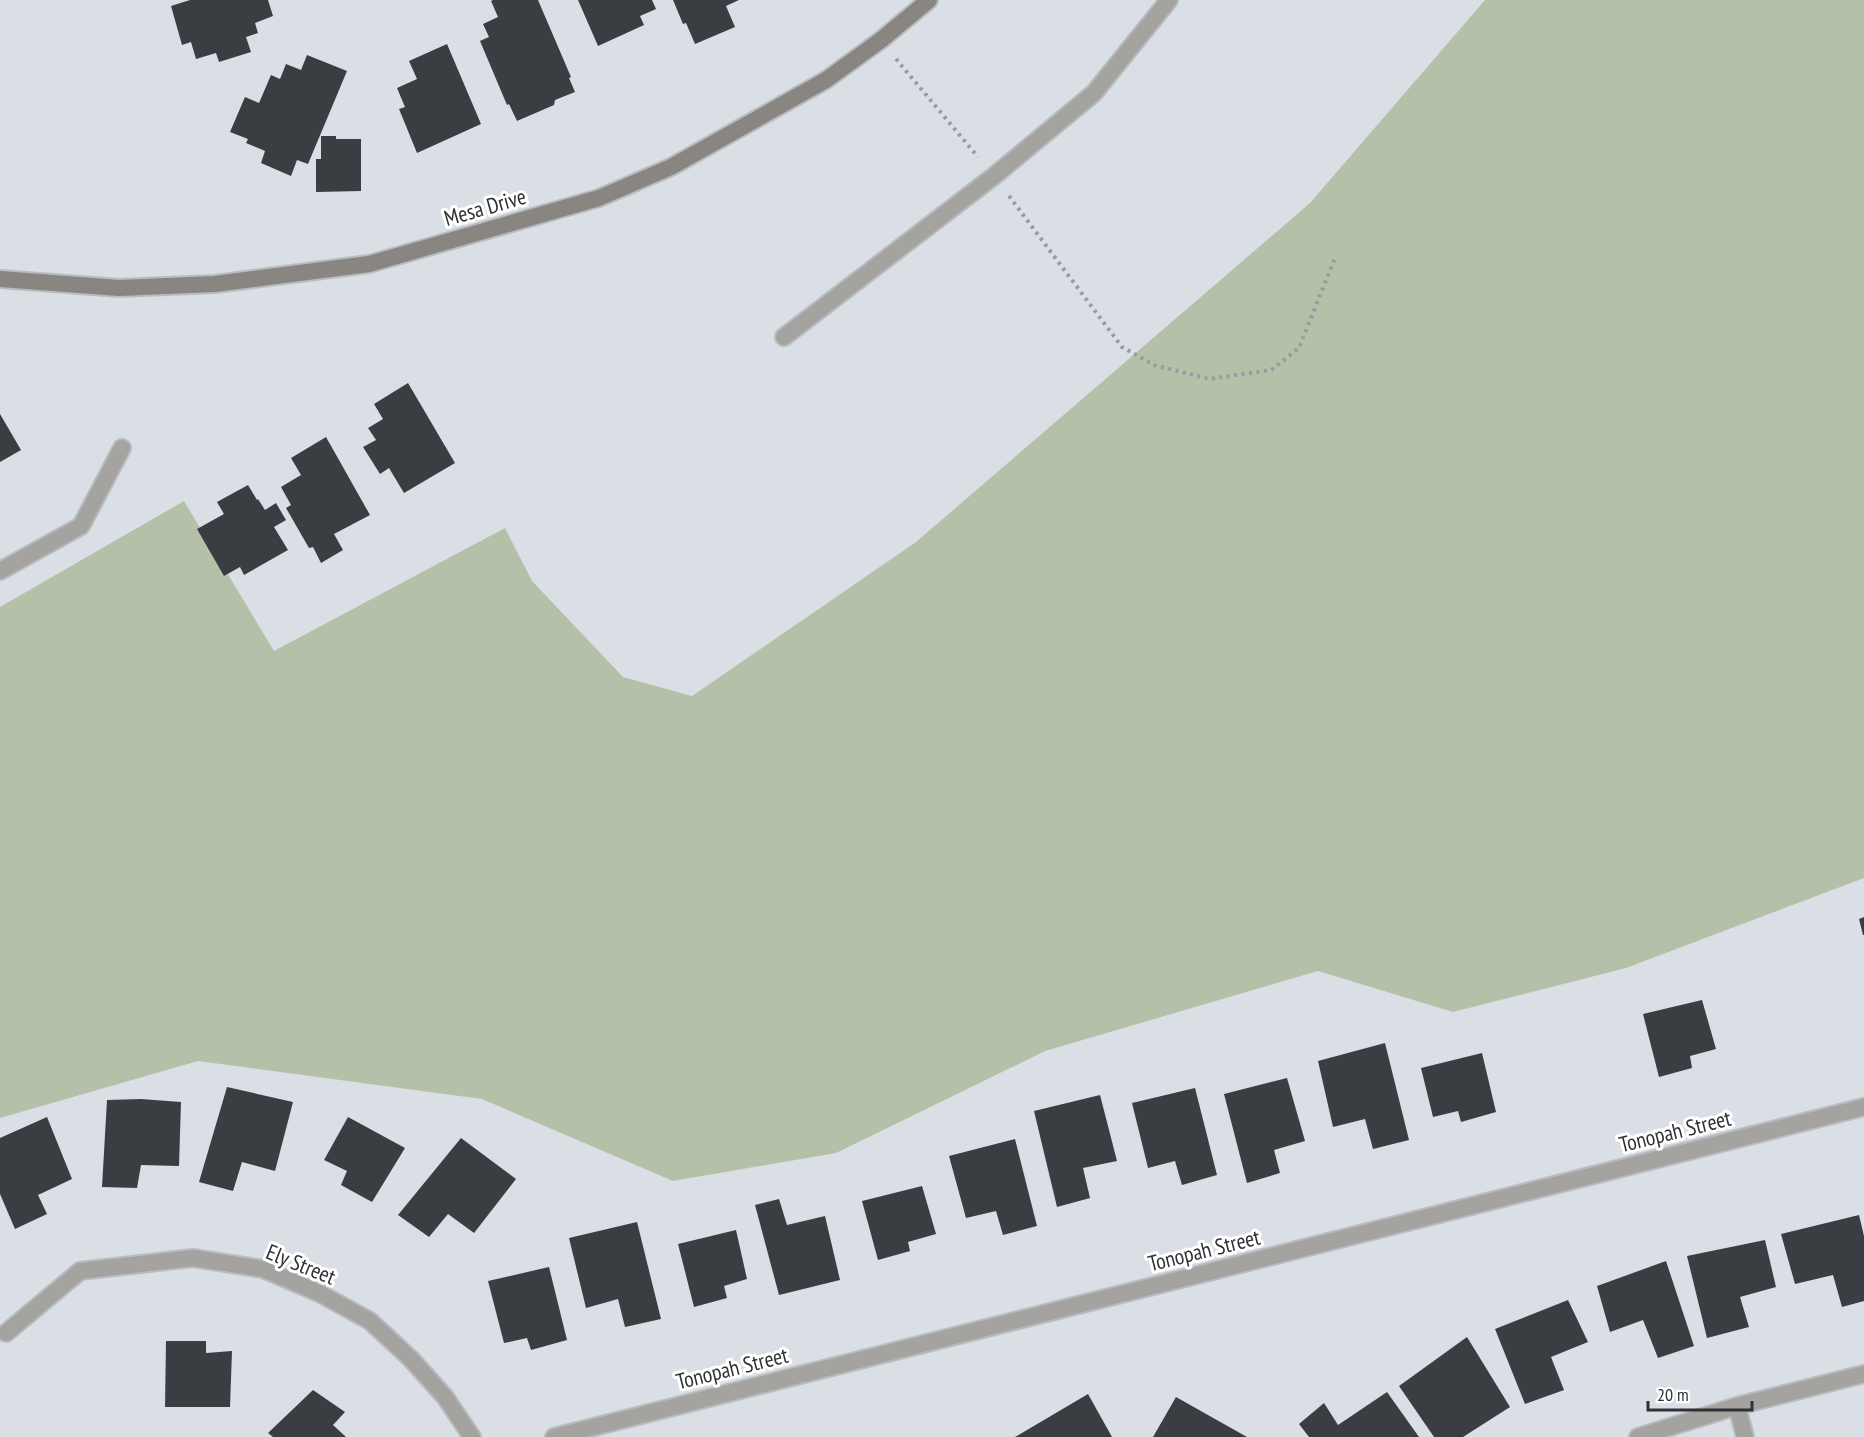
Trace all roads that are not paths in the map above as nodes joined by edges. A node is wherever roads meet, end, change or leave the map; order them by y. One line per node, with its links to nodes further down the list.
1 (929, 0): 3 (main road, Mesa Drive)
2 (1169, 0): 4 (street)
3 (0, 279)
4 (784, 337)
5 (122, 448): 6 (street)
6 (0, 571)
7 (1864, 1107): 12 (street, Tonopah Street)
8 (6, 1333): 11 (street, Ely Street)
9 (1864, 1374): 10 (street)
10 (1737, 1406): 13 (street); 14 (street)
11 (472, 1437)
12 (554, 1437)
13 (1638, 1437)
14 (1745, 1437)

